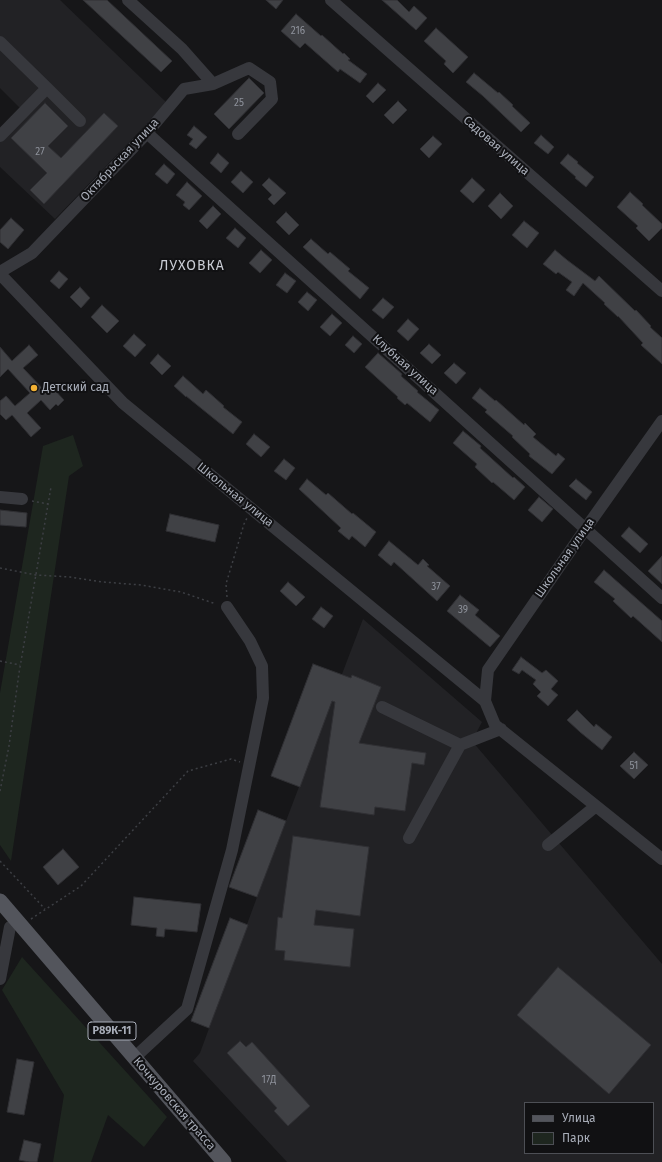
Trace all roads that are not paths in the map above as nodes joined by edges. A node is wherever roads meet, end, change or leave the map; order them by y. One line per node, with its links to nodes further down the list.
1 (128, 0): 4 (street)
2 (331, 0): 11 (street, Садовая улица)
3 (0, 42): 5 (street)
4 (212, 84): 7 (street, Октябрьская улица); 8 (street, Октябрьская улица)
5 (47, 88): 6 (street); 9 (street)
6 (80, 121)
7 (147, 133): 10 (street, Октябрьская улица); 15 (street, Клубная улица)
8 (238, 134)
9 (0, 136)
10 (0, 273): 18 (street, Школьная улица)
11 (662, 291)
12 (662, 421): 15 (street, Школьная улица)
13 (0, 497): 14 (street)
14 (22, 499)
15 (586, 528): 16 (street, Клубная улица); 18 (street, Школьная улица)
16 (662, 598)
17 (227, 607): 29 (street)
18 (485, 701): 20 (street, Школьная улица)
19 (382, 707): 21 (street)
20 (501, 729): 21 (street); 22 (street, Школьная улица)
21 (460, 745): 23 (street)
22 (596, 806): 24 (street); 25 (street, Школьная улица)
23 (409, 838)
24 (548, 845)
25 (662, 859)
26 (0, 901): 27 (main road, Кочкуровская трасса / Р89К-11)
27 (10, 927): 28 (street); 29 (main road, Кочкуровская трасса / Р89К-11)
28 (0, 979)
29 (134, 1058): 30 (main road, Кочкуровская трасса / Р89К-11)
30 (224, 1162)

